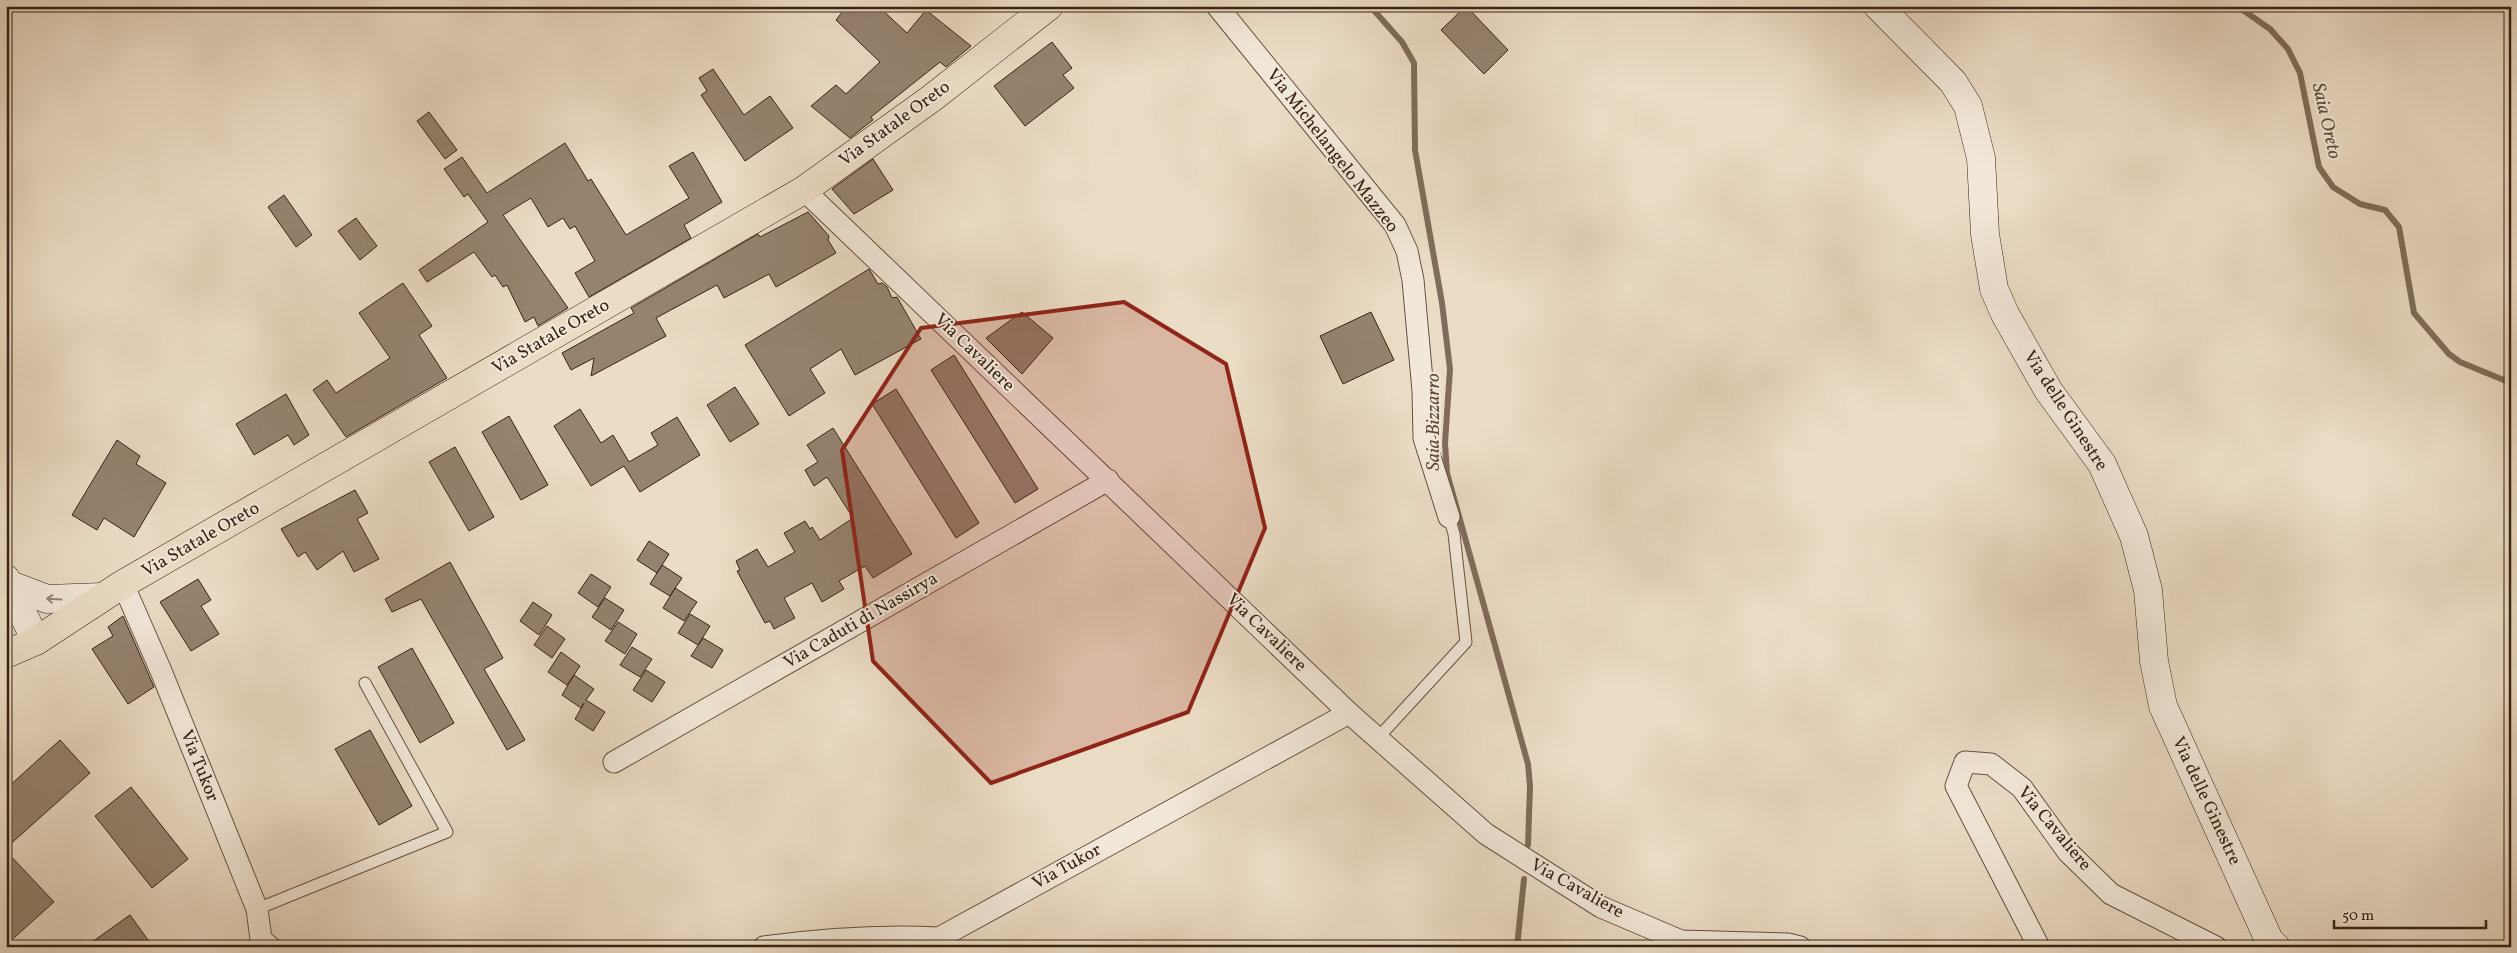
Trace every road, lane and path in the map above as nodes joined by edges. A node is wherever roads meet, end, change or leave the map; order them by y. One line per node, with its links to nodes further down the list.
1 (1049, 6): 4 (main road, Via Statale Oreto)
2 (1217, 6): 6 (street, Via Michelangelo Mazzeo)
3 (1878, 6): 22 (street, Via delle Ginestre)
4 (804, 190): 5 (street, Via Cavaliere); 8 (main road, Via Statale Oreto)
5 (1108, 480): 13 (street, Via Cavaliere); 15 (street, Via Caduti di Nassirya)
6 (1449, 517): 14 (lane)
7 (7, 582): 8 (street, one-way to 7); 9 (street)
8 (113, 591): 9 (main road, Via Statale Oreto); 16 (street, Via Tukor)
9 (36, 641): 10 (main road); 11 (main road)
10 (6, 654)
11 (6, 667)
12 (365, 683): 16 (lane)
13 (1349, 713): 14 (street, Via Cavaliere); 18 (street, Via Tukor)
14 (1377, 738): 19 (street, Via Cavaliere)
15 (614, 762)
16 (257, 909): 17 (street, Via Tukor)
17 (263, 944)
18 (764, 947)
19 (1800, 947)
20 (2039, 947): 21 (street, Via Cavaliere)
21 (2216, 947)
22 (2276, 947)

